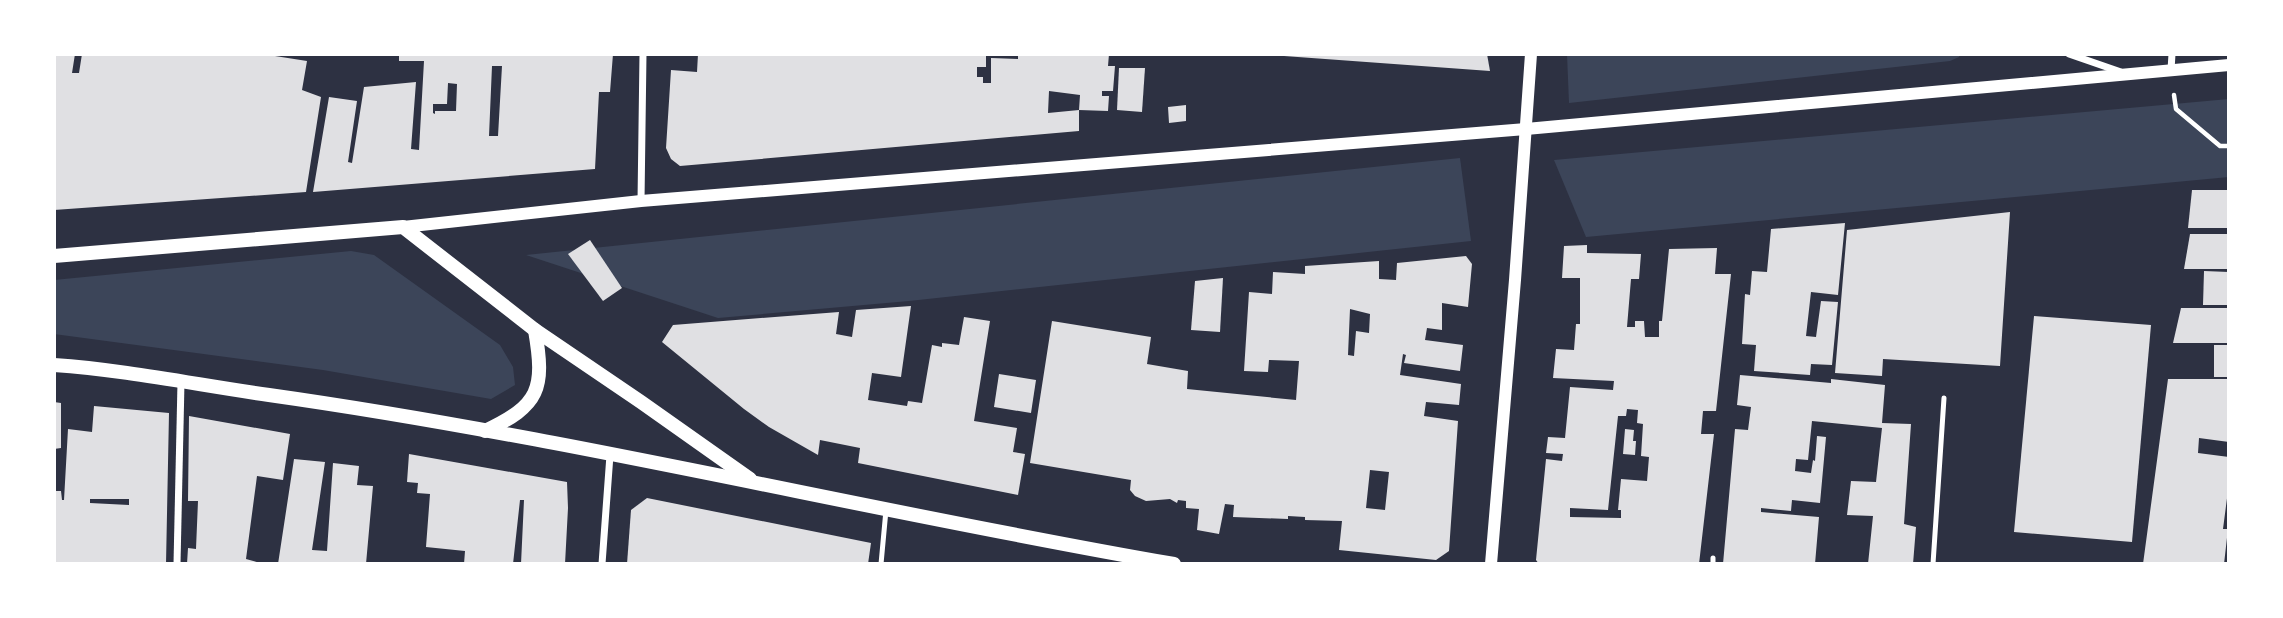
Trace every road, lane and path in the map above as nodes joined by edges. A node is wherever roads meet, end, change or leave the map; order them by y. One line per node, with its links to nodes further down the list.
1 (643, 54): 11 (street)
2 (1531, 54): 9 (street)
3 (2070, 54): 7 (street)
4 (2172, 54): 6 (street)
5 (2229, 65): 6 (street)
6 (2171, 70): 7 (street)
7 (2128, 74): 9 (street)
8 (2176, 109): 10 (path)
9 (1526, 129): 11 (street); 26 (street)
10 (2229, 146)
11 (641, 201): 12 (street)
12 (403, 227): 13 (main road); 14 (main road)
13 (54, 256)
14 (535, 330): 18 (main road); 20 (main road)
15 (54, 365): 16 (main road)
16 (181, 382): 18 (main road); 22 (street)
17 (1944, 398): 27 (lane)
18 (484, 431): 19 (main road)
19 (610, 455): 20 (main road); 23 (street)
20 (755, 483): 21 (main road)
21 (887, 510): 24 (lane); 25 (main road)
22 (177, 564)
23 (602, 564)
24 (881, 564)
25 (1174, 564)
26 (1491, 564)
27 (1933, 564)

